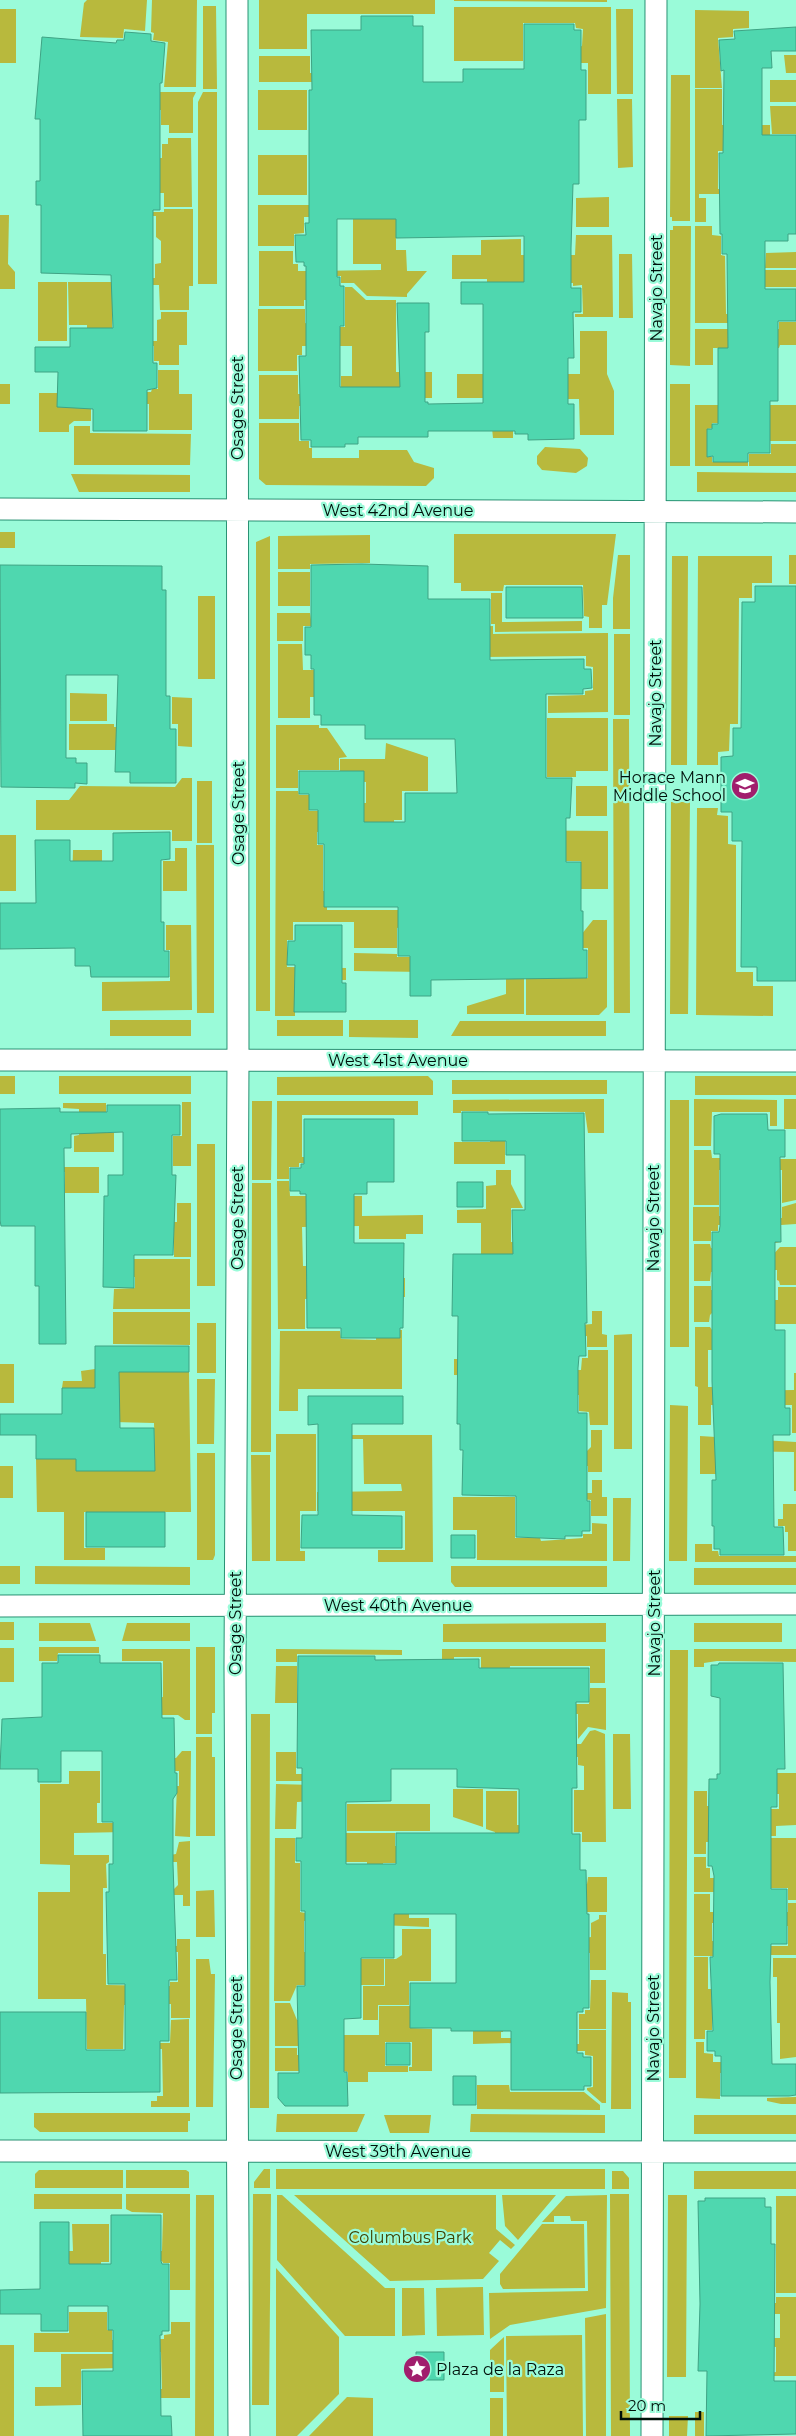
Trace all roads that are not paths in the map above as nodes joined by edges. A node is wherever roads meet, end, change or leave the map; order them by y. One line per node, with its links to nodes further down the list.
1 (237, 0): 4 (street, Osage Street)
2 (656, 0): 5 (street, Navajo Street)
3 (0, 509): 4 (street, West 42nd Avenue)
4 (238, 510): 5 (street, West 42nd Avenue); 8 (street, Osage Street)
5 (655, 511): 6 (street, West 42nd Avenue); 9 (street, Navajo Street)
6 (796, 512)
7 (0, 1060): 8 (street, West 41st Avenue)
8 (238, 1060): 9 (street, West 41st Avenue); 13 (street, Osage Street)
9 (653, 1060): 10 (street, West 41st Avenue); 11 (street, Navajo Street)
10 (796, 1061)
11 (654, 1604): 12 (street, West 40th Avenue); 13 (street, West 40th Avenue); 17 (street, Navajo Street)
12 (796, 1604)
13 (235, 1605): 14 (street, West 40th Avenue); 16 (street, Osage Street)
14 (0, 1606)
15 (0, 2151): 16 (street, West 39th Avenue)
16 (237, 2151): 17 (street, West 39th Avenue); 19 (street, Osage Street)
17 (652, 2152): 18 (street, West 39th Avenue); 20 (street, Navajo Street)
18 (796, 2152)
19 (238, 2436)
20 (652, 2436)

